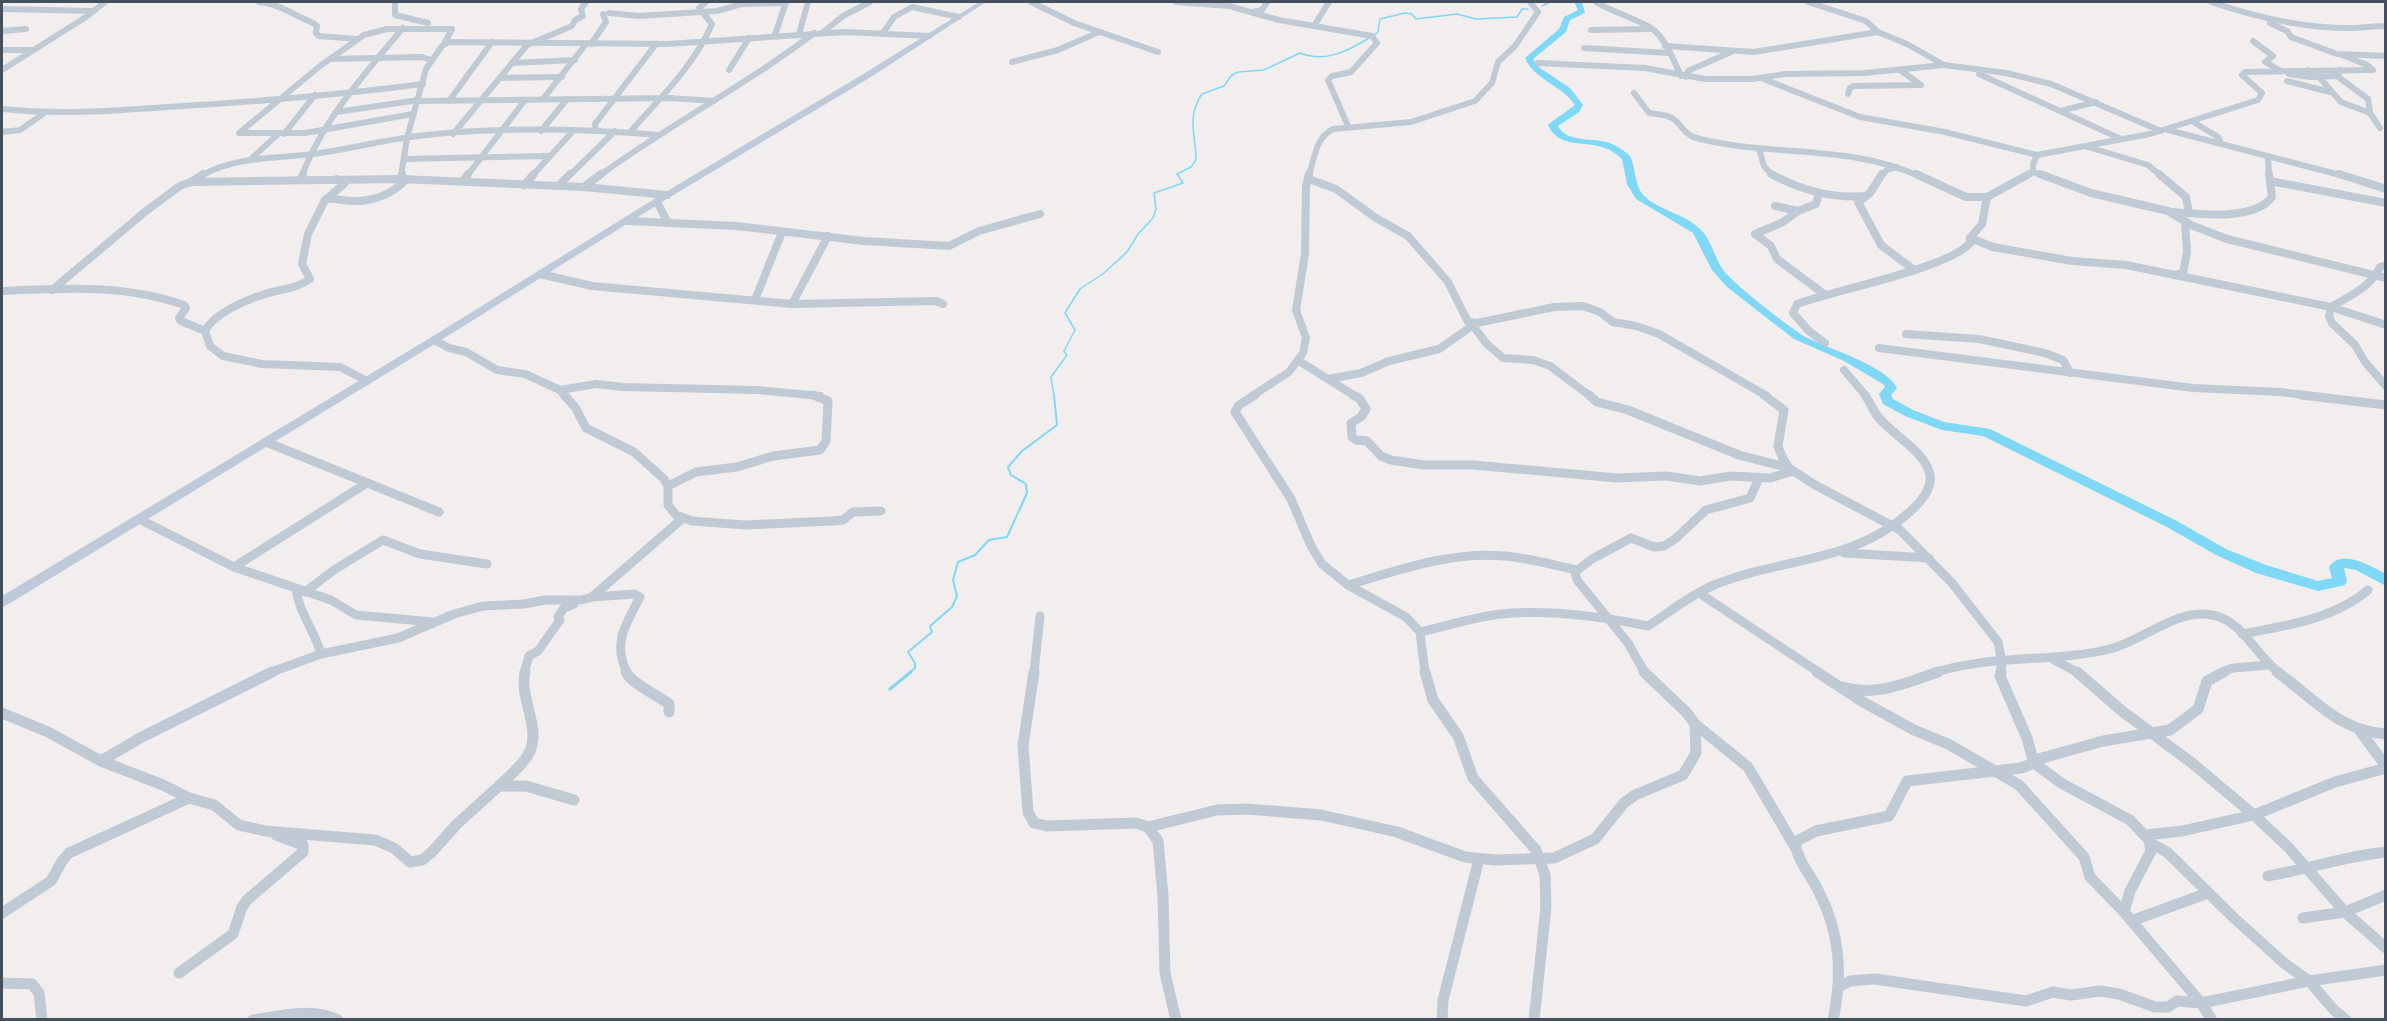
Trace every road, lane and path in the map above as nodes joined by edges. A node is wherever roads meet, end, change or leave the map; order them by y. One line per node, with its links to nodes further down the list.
1 (22, 2): 22 (street)
2 (105, 2): 23 (street)
3 (260, 2): 45 (street)
4 (395, 2): 30 (street)
5 (586, 2): 49 (street)
6 (706, 2): 24 (street)
7 (786, 2): 24 (street); 42 (street)
8 (808, 2): 41 (street)
9 (870, 2): 39 (street)
10 (983, 2): 27 (street)
11 (1031, 2): 36 (street)
12 (1176, 2): 20 (street)
13 (1235, 2): 20 (street)
14 (1267, 2): 25 (street)
15 (1329, 2): 28 (street)
16 (1530, 2): 107 (street)
17 (1596, 2): 32 (street)
18 (1808, 2): 37 (street)
19 (2211, 2): 26 (street)
20 (1229, 6): 25 (street)
21 (2, 9): 22 (street)
22 (10, 9): 23 (street)
23 (93, 11): 56 (street)
24 (702, 12): 46 (street); 51 (street)
25 (1251, 12): 28 (street)
26 (2254, 16): 29 (street); 60 (street)
27 (959, 17): 40 (street); 43 (street)
28 (1314, 26): 107 (street)
29 (2385, 26)
30 (432, 27): 31 (street); 50 (street)
31 (403, 28): 45 (street); 62 (street)
32 (1654, 28): 34 (street); 53 (street)
33 (26, 29): 35 (street)
34 (1591, 30)
35 (2, 31)
36 (1099, 32): 58 (street); 66 (street)
37 (1878, 32): 57 (street); 69 (street)
38 (814, 33): 39 (street); 41 (street); 98 (street)
39 (822, 33): 40 (street)
40 (883, 33): 43 (street)
41 (799, 34): 42 (street)
42 (776, 35): 44 (street)
43 (928, 36): 147 (street)
44 (749, 38): 46 (street); 71 (street)
45 (357, 39): 63 (street)
46 (704, 41): 52 (street); 93 (street)
47 (2253, 41): 75 (street)
48 (492, 42): 49 (street); 50 (street); 97 (street)
49 (533, 43): 51 (street); 67 (street)
50 (444, 44): 64 (street)
51 (588, 44): 52 (street); 65 (street)
52 (656, 44): 92 (street)
53 (1665, 46): 57 (street); 59 (street)
54 (1584, 48): 59 (street)
55 (2, 50): 56 (street)
56 (31, 50): 70 (street)
57 (1734, 51): 77 (street)
58 (1158, 52)
59 (1669, 53): 77 (street)
60 (2342, 55): 61 (street); 76 (street)
61 (2385, 56)
62 (378, 58): 63 (street); 64 (street); 84 (street)
63 (330, 59): 89 (street)
64 (431, 60): 83 (street)
65 (575, 60): 67 (street); 78 (street)
66 (1012, 62)
67 (512, 63): 80 (street)
68 (1538, 63): 77 (street)
69 (1944, 65): 72 (street); 73 (street)
70 (2, 70)
71 (729, 70)
72 (1900, 70): 81 (street); 87 (street)
73 (1970, 70): 99 (street); 101 (street)
74 (2307, 70): 75 (street); 76 (street); 79 (street)
75 (2283, 72): 79 (street); 106 (street)
76 (2339, 73): 79 (street); 103 (street)
77 (1683, 76): 81 (street)
78 (562, 77): 80 (street); 90 (street)
79 (2319, 77): 85 (street)
80 (500, 78): 94 (street)
81 (1761, 78): 127 (street)
82 (2287, 81): 85 (street)
83 (423, 84): 84 (street); 96 (street)
84 (349, 92): 88 (street); 102 (street)
85 (2330, 92): 103 (street)
86 (1634, 93): 125 (street)
87 (1848, 94)
88 (315, 95): 89 (street); 118 (street)
89 (282, 99): 104 (street); 118 (street)
90 (543, 99): 91 (street); 95 (street)
91 (567, 99): 92 (street); 113 (street)
92 (615, 99): 93 (street); 114 (street)
93 (658, 99): 98 (street); 117 (street)
94 (482, 100): 95 (street); 97 (street); 119 (street)
95 (525, 100): 112 (street)
96 (419, 101): 97 (street); 102 (street); 105 (street)
97 (449, 101)
98 (714, 101): 120 (street)
99 (2096, 102): 101 (street); 111 (street)
100 (2, 109): 104 (street)
101 (2064, 110): 122 (street)
102 (336, 112): 109 (street)
103 (2370, 113): 108 (street)
104 (43, 114): 116 (street)
105 (413, 114): 109 (street); 121 (street)
106 (2194, 123): 111 (street); 123 (street)
107 (1348, 126): 138 (street)
108 (2380, 128)
109 (326, 130): 118 (street); 126 (street)
110 (574, 130): 113 (street); 114 (street); 129 (street)
111 (2164, 130): 122 (street); 123 (street)
112 (500, 131): 113 (street); 119 (street); 128 (street)
113 (541, 131)
114 (596, 131): 115 (street)
115 (615, 131): 117 (street); 143 (street)
116 (2, 132)
117 (630, 132): 120 (street)
118 (281, 134): 131 (street)
119 (453, 134): 121 (street)
120 (658, 135): 144 (street)
121 (407, 138): 126 (street); 132 (street)
122 (2121, 139): 124 (street)
123 (2217, 143): 130 (street)
124 (2088, 147): 127 (street); 156 (street)
125 (1759, 149): 133 (street); 146 (street)
126 (312, 154): 131 (street); 135 (street)
127 (2037, 155): 134 (street)
128 (481, 156): 129 (street); 132 (street); 139 (street)
129 (549, 156): 142 (street)
130 (2268, 156): 140 (street); 145 (street)
131 (251, 159): 141 (street)
132 (404, 159): 137 (street)
133 (1899, 167): 148 (street); 149 (street)
134 (2033, 172): 149 (street); 155 (street)
135 (301, 179): 136 (street); 141 (street)
136 (337, 179): 137 (street); 150 (street)
137 (404, 179): 139 (street); 150 (street)
138 (1309, 179): 177 (street); 184 (street)
139 (463, 181): 142 (street)
140 (2270, 181): 152 (street); 156 (street)
141 (191, 182): 170 (street)
142 (524, 185): 143 (street)
143 (558, 186): 144 (street)
144 (584, 187): 147 (street)
145 (2385, 189)
146 (1819, 193): 148 (street); 154 (street)
147 (667, 195): 151 (street)
148 (1866, 196): 165 (street)
149 (1987, 197): 163 (street)
150 (326, 200): 179 (street)
151 (657, 201): 158 (street); 160 (street)
152 (2385, 203)
153 (1775, 206): 154 (street)
154 (1797, 211): 172 (street)
155 (2171, 212): 156 (street); 159 (street)
156 (2189, 213)
157 (1040, 214): 162 (street)
158 (628, 221): 160 (street); 166 (street)
159 (2185, 222): 167 (street); 168 (street)
160 (668, 223): 161 (street)
161 (782, 232): 162 (street); 173 (street)
162 (828, 236): 174 (street)
163 (1970, 238): 165 (street); 167 (street)
164 (2385, 265): 168 (street)
165 (1914, 270): 172 (street)
166 (540, 274): 173 (street); 181 (street)
167 (2174, 275): 176 (street)
168 (2376, 276): 169 (street); 176 (street)
169 (2385, 278)
170 (52, 290): 171 (street); 179 (street)
171 (2, 291)
172 (1824, 294): 182 (street)
173 (755, 300): 174 (street)
174 (792, 304): 175 (street)
175 (943, 304)
176 (2331, 307): 178 (street); 189 (street)
177 (1472, 325): 187 (street); 193 (street); 193 (street)
178 (2385, 325)
179 (204, 331): 188 (street)
180 (1906, 334): 186 (street)
181 (435, 340): 188 (street); 190 (street)
182 (1824, 343)
183 (1879, 348): 186 (street)
184 (1299, 361): 187 (street); 207 (street)
185 (1844, 370): 201 (street)
186 (2070, 373): 191 (street)
187 (1328, 379): 194 (street)
188 (367, 381): 192 (street)
189 (2385, 386)
190 (560, 390): 196 (street); 196 (street)
191 (2385, 405)
192 (266, 442): 195 (street); 200 (street)
193 (1791, 470): 194 (street); 201 (street)
194 (1759, 478): 206 (street)
195 (367, 483): 198 (street); 205 (street)
196 (668, 486): 199 (street)
197 (881, 511): 199 (street)
198 (439, 512)
199 (683, 518): 211 (street)
200 (141, 520): 205 (street); 213 (street)
201 (1894, 526): 202 (street); 203 (street)
202 (1842, 553): 203 (street); 210 (street)
203 (1929, 558): 221 (street)
204 (487, 564): 209 (street)
205 (234, 567): 209 (street)
206 (1577, 570): 207 (street); 215 (street)
207 (1348, 585): 217 (street)
208 (2368, 590): 218 (street)
209 (300, 591): 216 (street); 219 (street)
210 (1699, 593): 215 (street); 223 (street)
211 (592, 597): 212 (street); 224 (street)
212 (581, 600): 216 (street); 234 (street)
213 (2, 602)
214 (1040, 616): 238 (street)
215 (1606, 617): 217 (street); 226 (street)
216 (433, 622): 219 (street)
217 (1420, 632): 244 (street)
218 (2242, 634): 220 (street); 222 (street)
219 (321, 654): 230 (street)
220 (2052, 659): 221 (street); 228 (street)
221 (2002, 663): 223 (street); 231 (street)
222 (2269, 666): 227 (street); 228 (street)
223 (1842, 687): 233 (street)
224 (669, 712)
225 (2, 713): 230 (street)
226 (1695, 724): 241 (street); 244 (street)
227 (2360, 731): 229 (street); 232 (street)
228 (2153, 734): 231 (street); 237 (street)
229 (2385, 734)
230 (101, 761): 235 (street)
231 (2035, 761): 233 (street); 240 (street)
232 (2385, 767): 237 (street)
233 (1995, 771): 241 (street); 251 (street)
234 (499, 786): 236 (street); 239 (street)
235 (189, 798): 239 (street); 250 (street)
236 (574, 800)
237 (2254, 815): 240 (street); 245 (street)
238 (1148, 827): 243 (street); 263 (street)
239 (265, 831): 255 (street)
240 (2149, 839): 247 (street); 251 (street)
241 (1795, 847): 258 (street)
242 (2385, 852): 245 (street)
243 (1479, 859): 244 (street); 264 (street)
244 (1540, 860): 265 (street)
245 (2308, 869): 246 (street); 249 (street)
246 (2268, 876)
247 (2208, 893): 251 (street); 256 (street)
248 (2385, 895): 249 (street)
249 (2345, 912): 252 (street); 253 (street)
250 (2, 914)
251 (2127, 917): 259 (street)
252 (2302, 918)
253 (2385, 948)
254 (2385, 970): 256 (street)
255 (179, 973)
256 (2309, 981): 259 (street); 268 (street)
257 (2, 983): 260 (street)
258 (1839, 987): 259 (street); 266 (street)
259 (2202, 1002): 267 (street)
260 (42, 1020)
261 (254, 1020): 262 (street)
262 (338, 1020)
263 (1176, 1020)
264 (1442, 1020)
265 (1534, 1020)
266 (1833, 1020)
267 (2212, 1020)
268 (2346, 1020)

